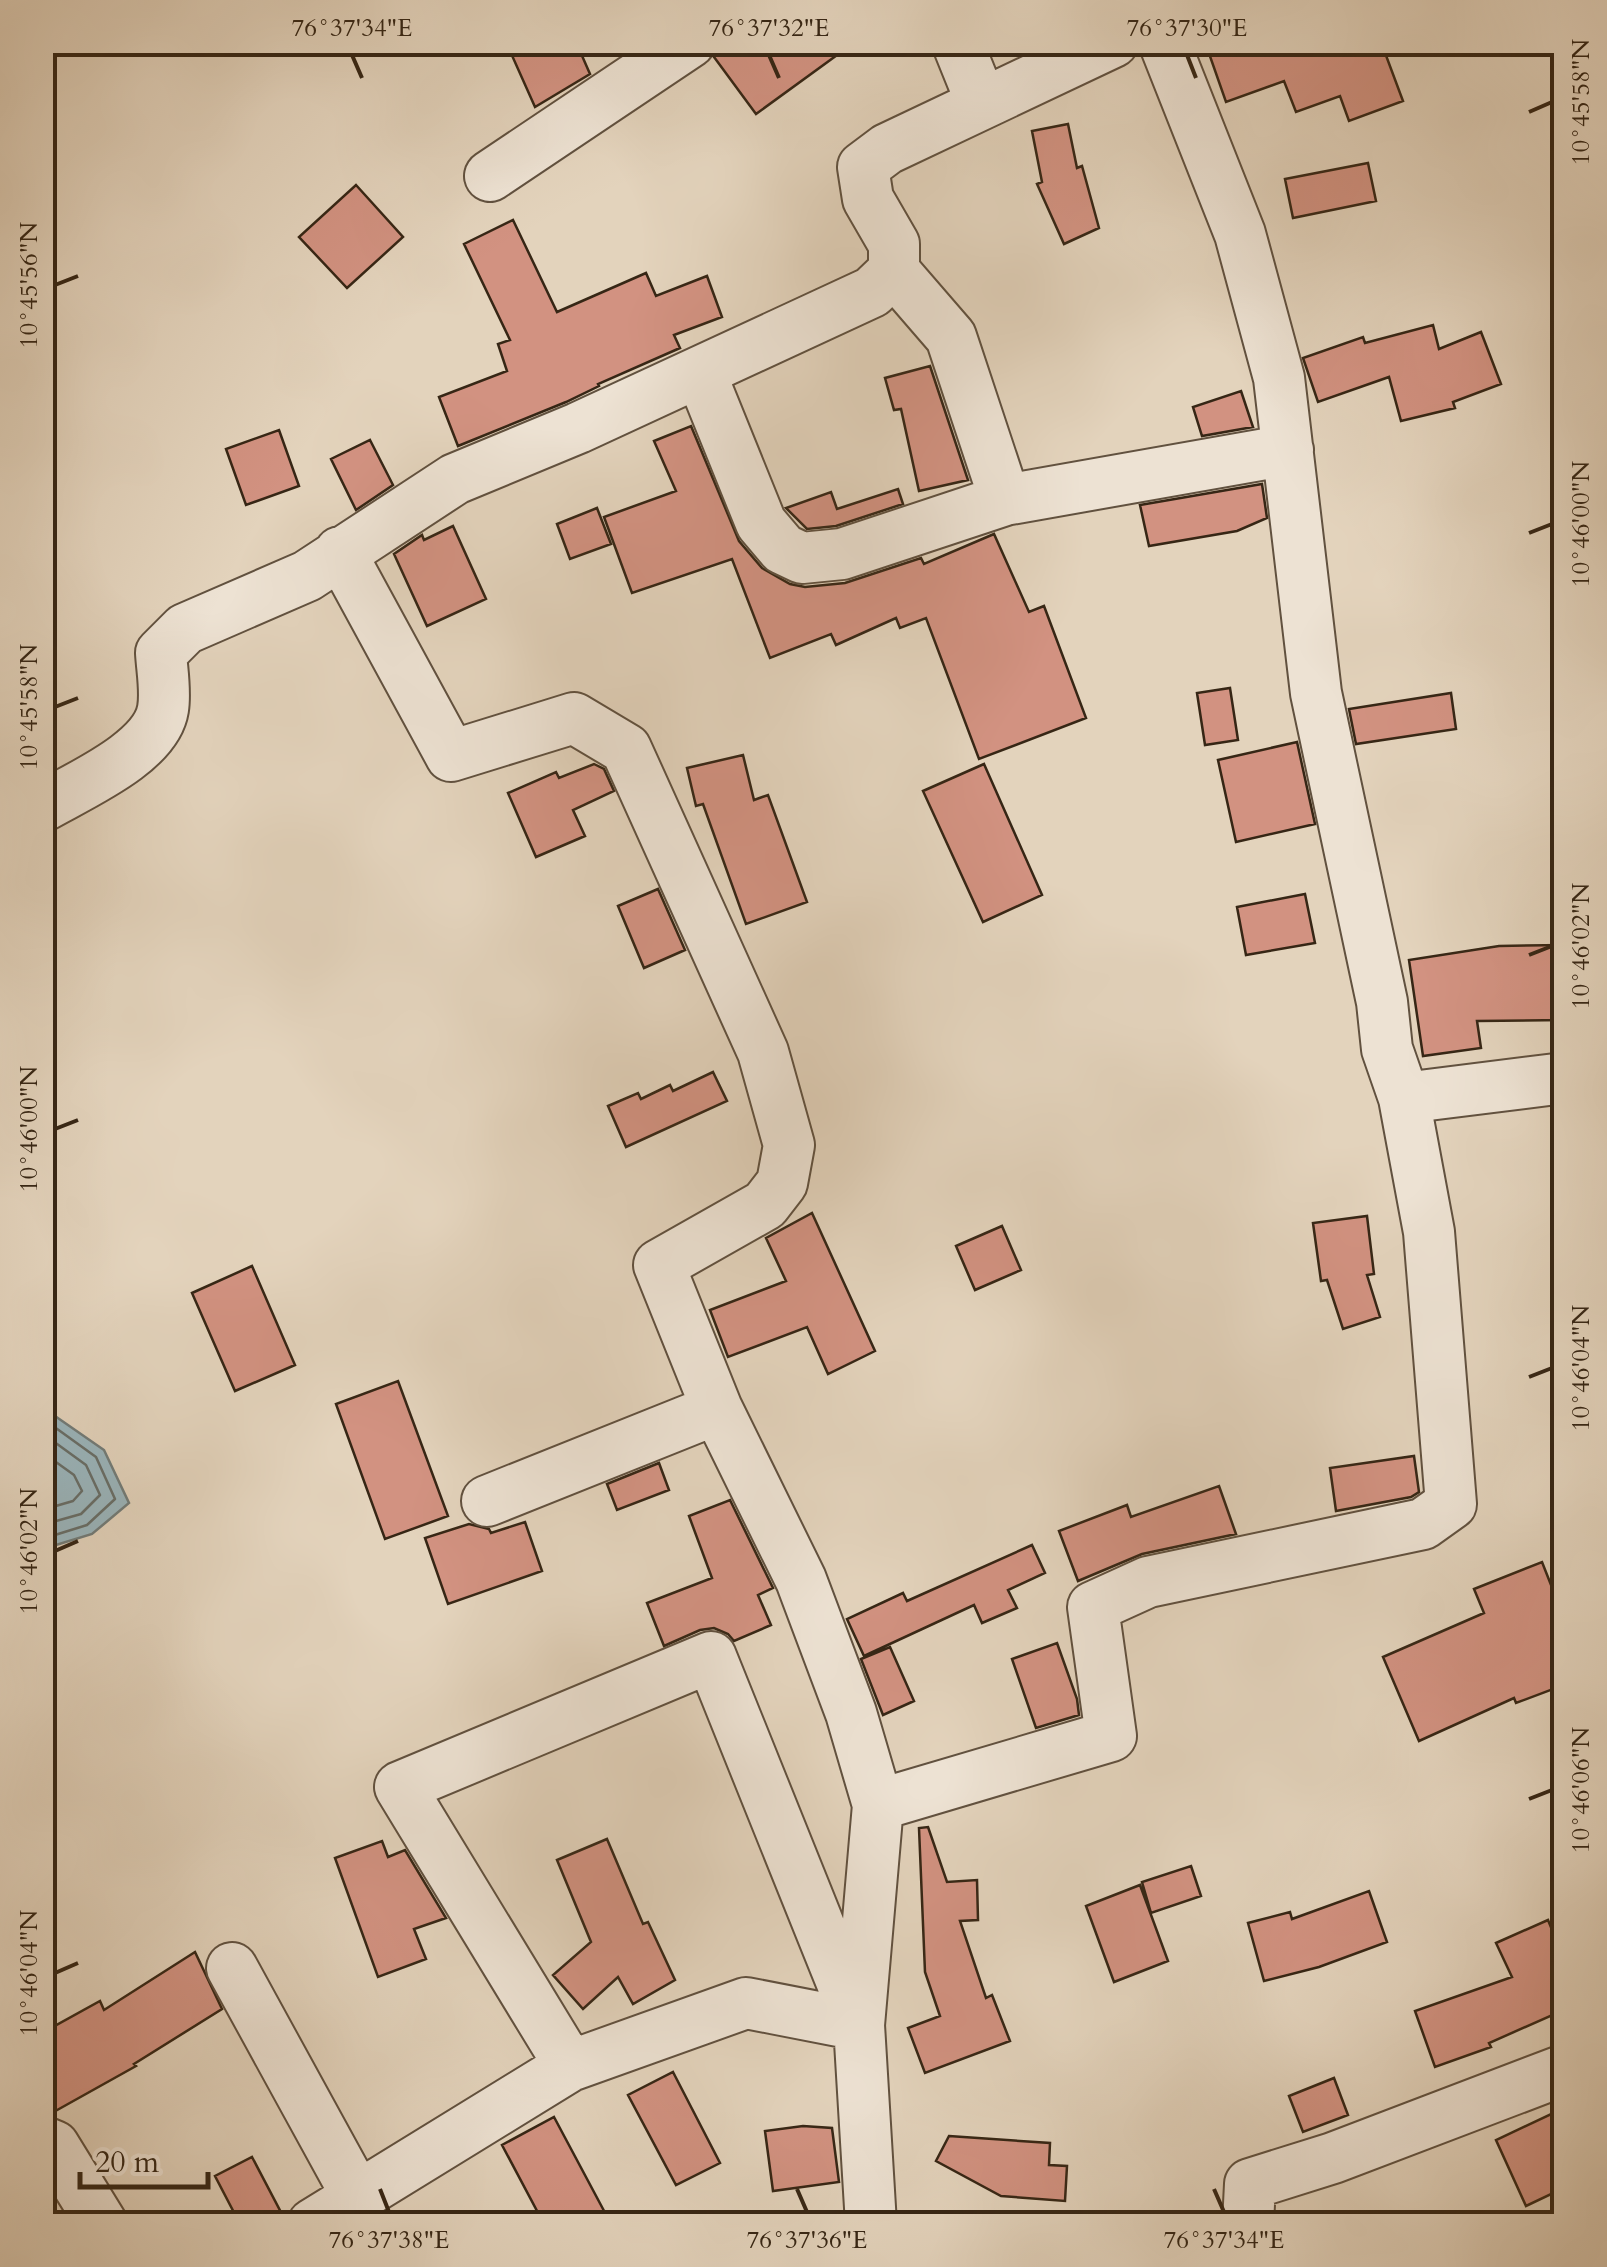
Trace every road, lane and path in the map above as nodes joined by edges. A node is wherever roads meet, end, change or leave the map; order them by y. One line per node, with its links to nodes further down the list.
1 (690, 42): 6 (street)
2 (957, 42): 5 (street)
3 (1112, 42): 5 (street)
4 (1169, 54): 9 (street)
5 (982, 104): 7 (street)
6 (490, 176)
7 (894, 271): 8 (street); 10 (street)
8 (700, 372): 10 (street); 11 (street)
9 (1288, 450): 10 (street); 14 (street)
10 (1005, 500)
11 (340, 552): 12 (street); 15 (street)
12 (42, 808)
13 (1564, 1078): 14 (street)
14 (1404, 1098): 17 (street)
15 (717, 1408): 16 (street); 17 (street)
16 (487, 1502)
17 (878, 1804): 19 (street)
18 (232, 1968): 23 (street)
19 (859, 2025): 20 (street); 20 (street); 26 (street)
20 (570, 2066): 23 (street)
21 (1564, 2070): 27 (street)
22 (42, 2141): 24 (street)
23 (357, 2196): 25 (street)
24 (102, 2224)
25 (313, 2224)
26 (871, 2224)
27 (1248, 2224)

